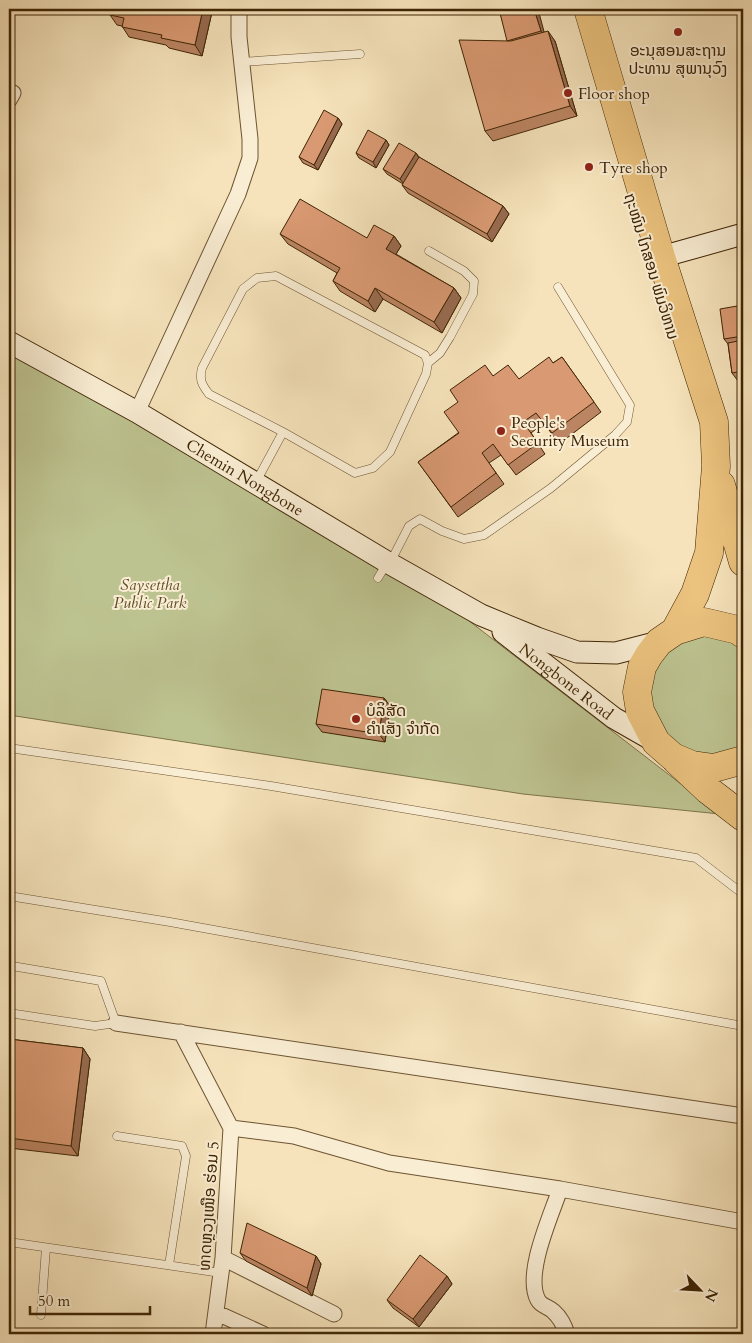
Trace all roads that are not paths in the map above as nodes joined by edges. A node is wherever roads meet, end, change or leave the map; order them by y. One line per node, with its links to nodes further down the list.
1 (239, 9): 5 (street)
2 (574, 9): 14 (highway, ຖະໜົນ ໄກສອນ ພົມວິຫານ)
3 (588, 9): 8 (highway, ຖະໜົນ ໄກສອນ ພົມວິຫານ)
4 (360, 54): 5 (lane)
5 (241, 62): 12 (street)
6 (743, 234): 8 (street)
7 (429, 251): 11 (lane)
8 (661, 257): 14 (highway, ຖະໜົນ ໄກສອນ ພົມວິຫານ)
9 (558, 287): 18 (lane)
10 (9, 342): 12 (street, Chemin Nongbone)
11 (428, 364): 13 (lane); 13 (lane)
12 (137, 412): 15 (street, Chemin Nongbone)
13 (283, 432): 15 (lane)
14 (716, 466): 16 (highway, ຖະໜົນ ໄກສອນ ພົມວິຫານ); 21 (highway, ຖະໜົນ ໄກສອນ ພົມວິຫານ)
15 (256, 482): 18 (street, Chemin Nongbone)
16 (738, 530): 17 (highway, ຖະໜົນ ໄກສອນ ພົມວິຫານ)
17 (743, 562)
18 (385, 568): 19 (street, Chemin Nongbone)
19 (481, 615): 21 (street); 23 (street, Nongbone Road)
20 (743, 634): 21 (highway)
21 (667, 636): 23 (highway, ຖະໜົນ ໄກສອນ ພົມວິຫານ)
22 (9, 748): 26 (lane)
23 (665, 749): 24 (highway); 25 (highway)
24 (743, 760)
25 (743, 817)
26 (743, 894)
27 (9, 896): 31 (lane)
28 (9, 969): 30 (lane)
29 (9, 1013): 30 (lane)
30 (116, 1023): 32 (street)
31 (743, 1026)
32 (181, 1032): 33 (street); 34 (street, ທາດຫຼວງເໜືອ ຮ່ອມ 5)
33 (743, 1116)
34 (232, 1128): 36 (street); 41 (street, ທາດຫຼວງເໜືອ ຮ່ອມ 5)
35 (117, 1136): 40 (lane)
36 (560, 1188): 37 (street); 47 (street)
37 (743, 1222)
38 (9, 1242): 39 (lane)
39 (46, 1248): 40 (lane); 44 (lane)
40 (170, 1266): 41 (lane)
41 (222, 1266): 42 (street, ທາດຫຼວງເໜືອ ຮ່ອມ 5); 43 (street)
42 (217, 1313): 45 (street, ທາດຫຼວງເໜືອ ຮ່ອມ 5); 46 (street)
43 (334, 1314)
44 (42, 1315)
45 (213, 1334)
46 (263, 1334)
47 (567, 1334)

